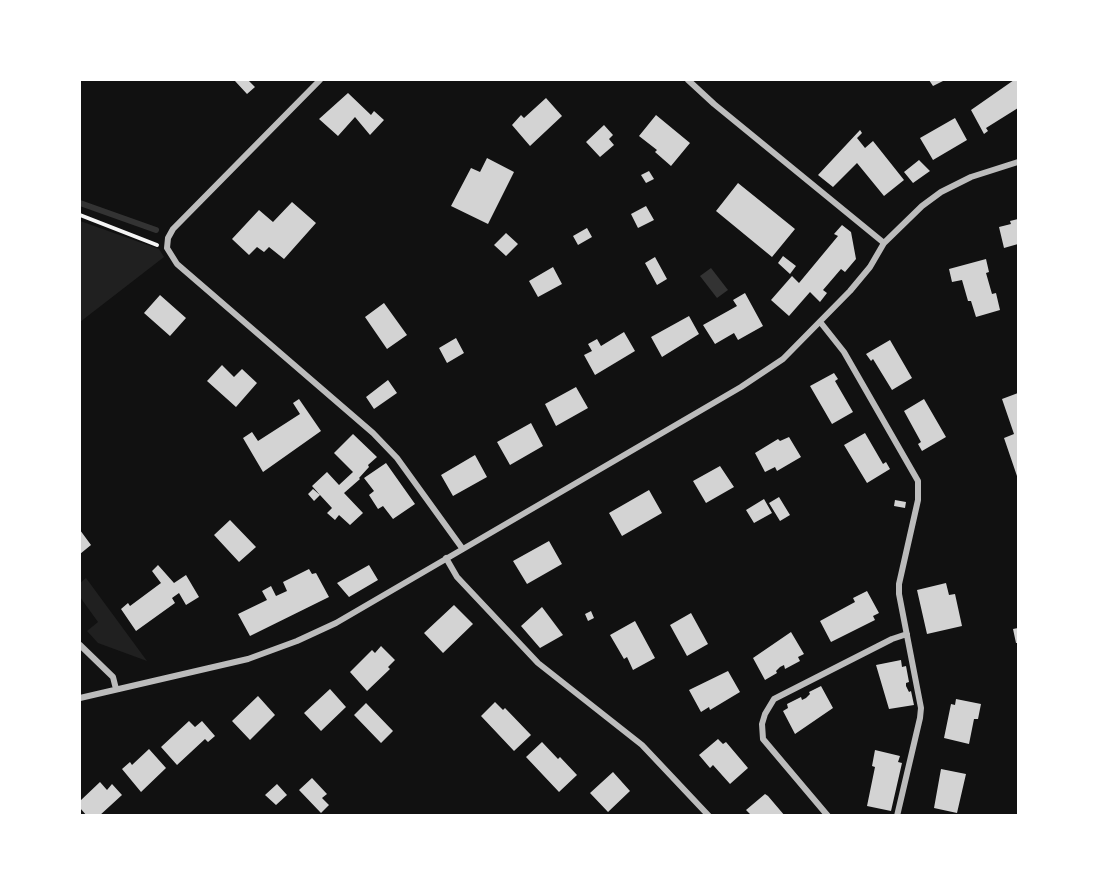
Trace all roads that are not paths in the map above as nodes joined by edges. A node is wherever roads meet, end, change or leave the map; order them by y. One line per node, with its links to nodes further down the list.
1 (320, 80): 6 (street)
2 (688, 80): 4 (street)
3 (1018, 162): 4 (street)
4 (885, 243): 5 (street)
5 (821, 323): 6 (street); 8 (street)
6 (462, 548): 7 (street)
7 (446, 558): 10 (street); 12 (street)
8 (907, 634): 13 (street); 14 (street)
9 (80, 645): 10 (street)
10 (116, 689): 11 (street)
11 (80, 698)
12 (709, 816)
13 (828, 816)
14 (897, 816)

